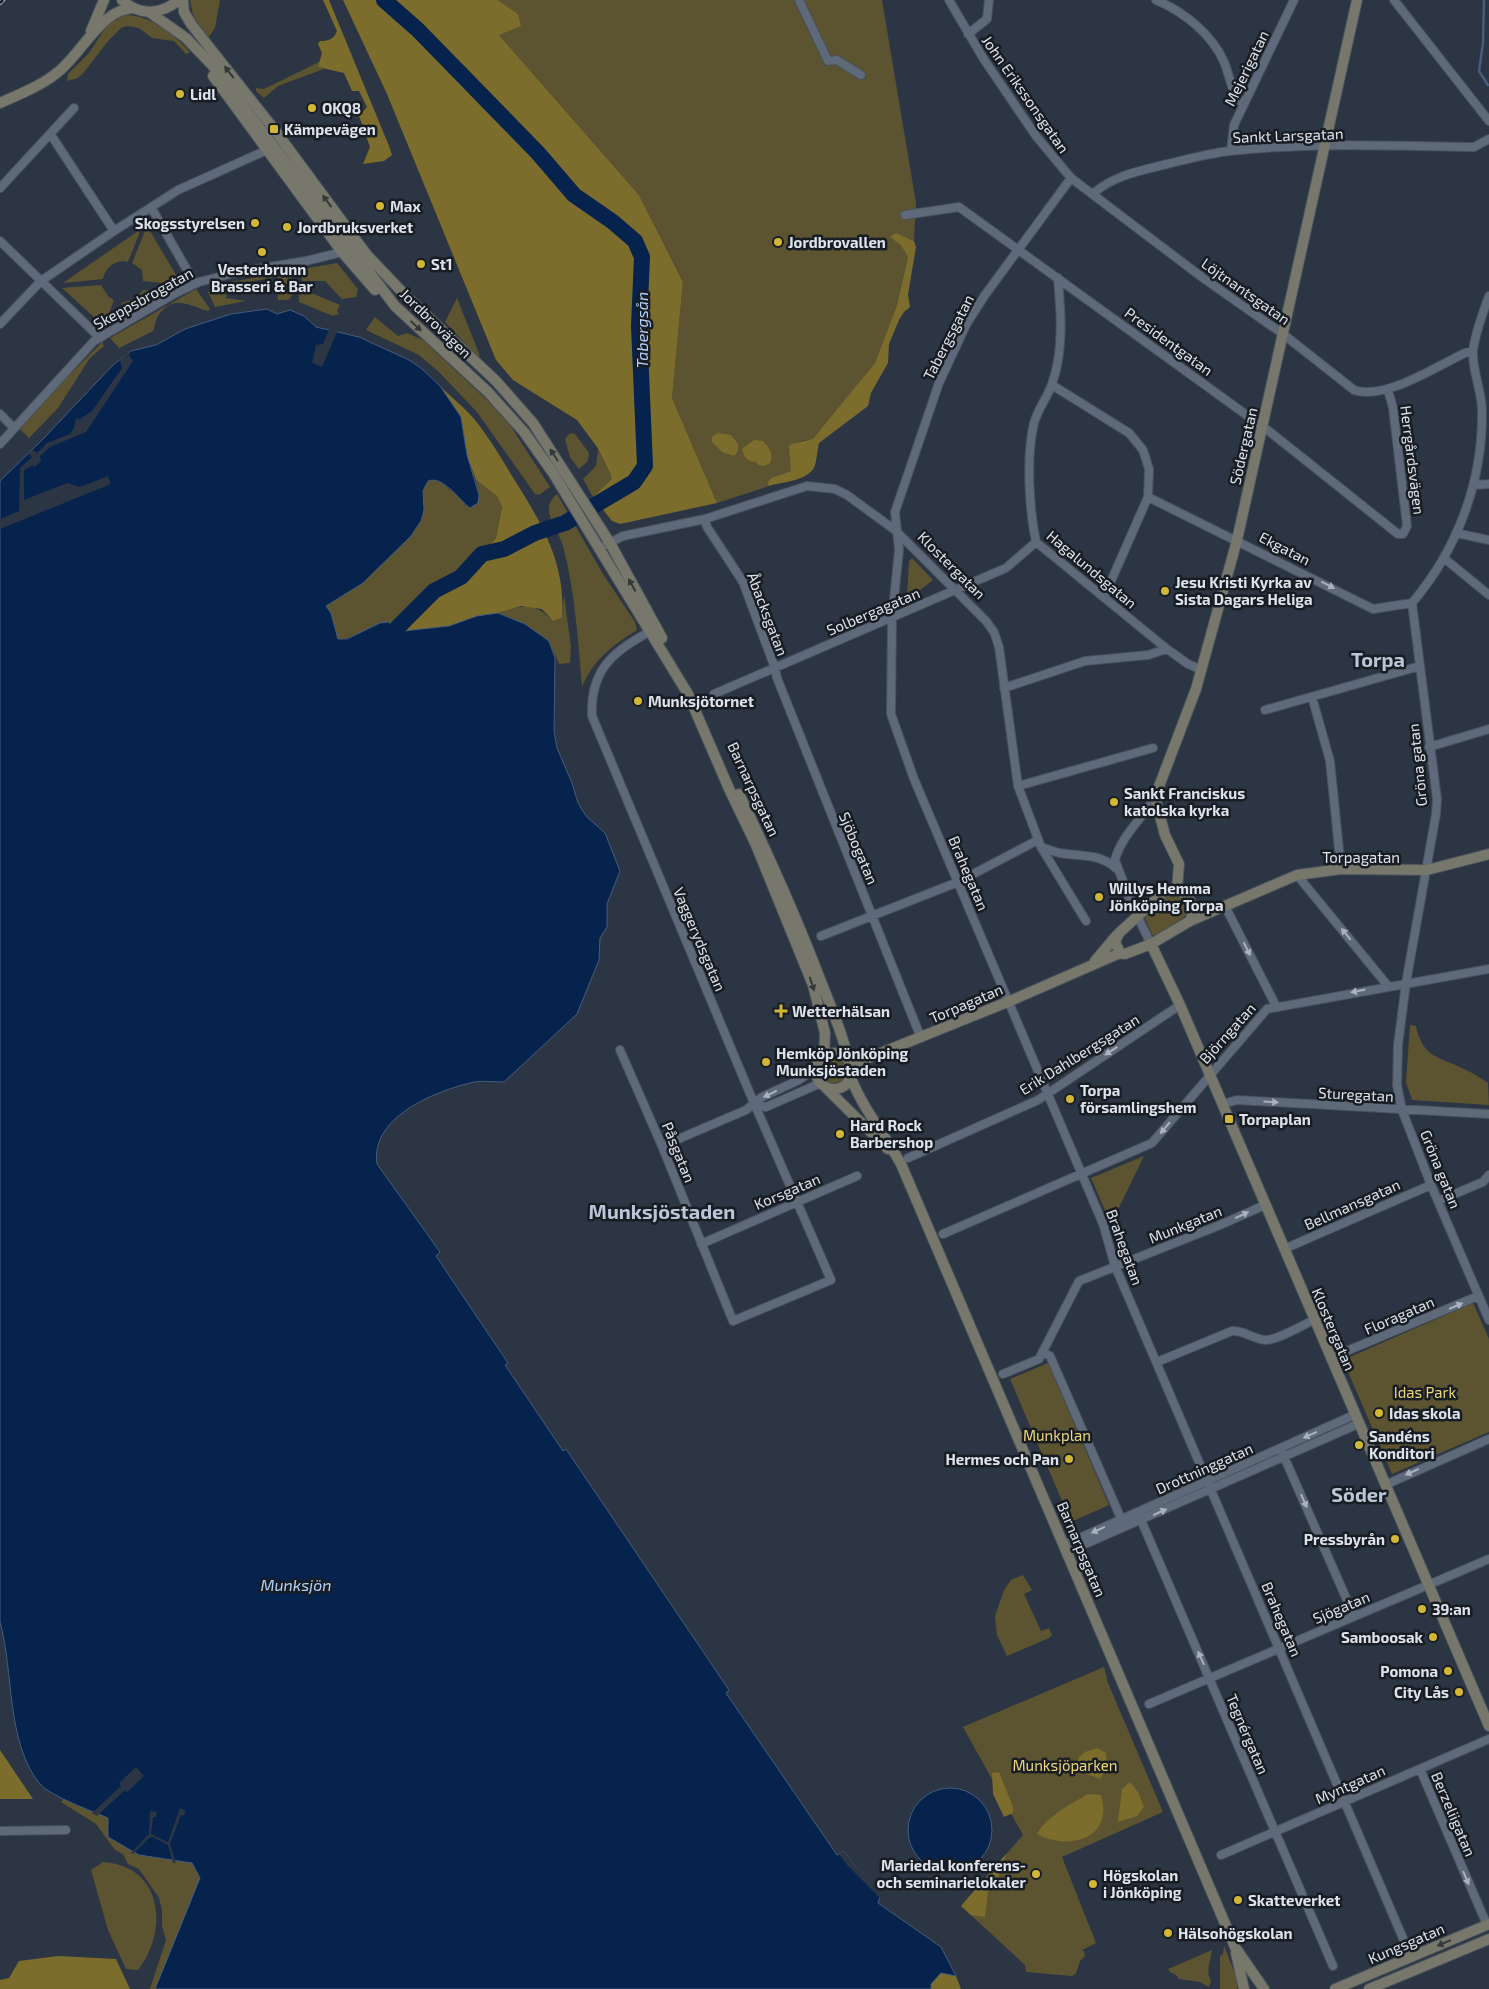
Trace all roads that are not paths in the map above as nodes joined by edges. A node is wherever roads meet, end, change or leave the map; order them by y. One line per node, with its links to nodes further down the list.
1 (104, 0): 15 (main road)
2 (122, 0): 12 (main road, Jordbrovägen)
3 (178, 0): 13 (main road)
4 (183, 0): 61 (main road, Jordbrovägen, one-way to 4)
5 (799, 0): 17 (street)
6 (949, 0): 14 (street, John Erikssonsgatan)
7 (989, 0): 14 (street)
8 (1156, 0): 19 (street)
9 (1294, 0): 19 (street, Mejerigatan)
10 (1357, 0): 24 (main road, Södergatan)
11 (1394, 0): 21 (street)
12 (134, 8): 13 (main road, Jordbrovägen); 15 (main road)
13 (149, 12): 16 (main road, Jordbrovägen)
14 (968, 34): 27 (street, John Erikssonsgatan)
15 (83, 47): 18 (main road)
16 (198, 50): 25 (main road); 40 (main road, Jordbrovägen)
17 (861, 75)
18 (0, 103)
19 (1242, 104): 26 (street, Mejerigatan)
20 (74, 108): 22 (street)
21 (1489, 121)
22 (51, 135): 28 (street); 32 (street)
23 (1489, 139): 24 (street, Sankt Larsgatan)
24 (1325, 147): 26 (street, Sankt Larsgatan); 42 (main road, Södergatan)
25 (267, 150): 30 (street); 35 (main road)
26 (1231, 151): 29 (street, Sankt Larsgatan)
27 (1072, 178): 29 (street, John Erikssonsgatan); 34 (street, Tabergsgatan)
28 (0, 188)
29 (1094, 193): 42 (street, Löjtnantsgatan)
30 (151, 207): 32 (street); 38 (street)
31 (905, 215): 34 (street, Presidentgatan)
32 (114, 231): 37 (street)
33 (0, 242): 37 (street)
34 (1019, 248): 36 (street, Presidentgatan); 55 (street, Tabergsgatan)
35 (342, 252): 38 (street, Skeppsbrogatan); 40 (main road)
36 (1058, 278): 45 (street, Hagalundsgatan); 48 (street, Presidentgatan)
37 (41, 281): 41 (street); 43 (street)
38 (195, 284): 43 (street, Skeppsbrogatan)
39 (1489, 296): 44 (street)
40 (395, 306): 62 (main road, Jordbrovägen, one-way to 62)
41 (0, 324)
42 (1283, 334): 46 (street, Löjtnantsgatan); 48 (main road, Södergatan)
43 (100, 338): 49 (street, Skeppsbrogatan)
44 (1473, 351): 46 (street); 52 (street)
45 (1052, 385): 53 (street); 60 (street, Hagalundsgatan)
46 (1388, 390): 57 (street, Herrgårdsvägen)
47 (0, 414): 49 (street)
48 (1263, 426): 57 (street, Presidentgatan); 58 (main road, Södergatan)
49 (14, 428): 50 (street, Skeppsbrogatan)
50 (0, 444)
51 (1489, 484): 52 (street)
52 (1474, 485): 56 (street)
53 (1148, 497): 58 (street, Ekgatan); 66 (street)
54 (704, 519): 55 (street, Klostergatan); 61 (street, Klostergatan); 72 (street, Åbacksgatan)
55 (895, 530): 64 (street, Klostergatan); 68 (street, Brahegatan)
56 (1456, 533): 59 (street); 63 (street)
57 (1403, 534)
58 (1237, 540): 67 (street, Ekgatan, one-way to 67); 73 (main road, Södergatan)
59 (1489, 540)
60 (1036, 542): 64 (street, Solbergagatan); 66 (street, Hagalundsgatan)
61 (610, 543): 62 (street, Klostergatan); 69 (main road, Barnarpsgatan, one-way to 61)
62 (598, 549): 69 (main road, Barnarpsgatan)
63 (1445, 560): 65 (street); 67 (street)
64 (957, 590): 68 (street, Solbergagatan); 74 (street, Klostergatan)
65 (1489, 595)
66 (1104, 597): 70 (street, Hagalundsgatan)
67 (1412, 603): 71 (street, Gröna gatan)
68 (892, 618): 72 (street, Solbergagatan); 89 (street, Brahegatan)
69 (653, 630): 111 (main road, Barnarpsgatan, one-way to 111); 112 (main road, Barnarpsgatan); 119 (street, Vaggerydsgatan)
70 (1168, 649): 73 (street, Hagalundsgatan); 74 (street)
71 (1420, 666): 76 (street); 79 (street, Gröna gatan)
72 (775, 668): 75 (street, Solbergagatan); 94 (street, Sjöbogatan)
73 (1202, 670): 82 (main road, Södergatan)
74 (1004, 688): 81 (street, Klostergatan)
75 (714, 694)
76 (1312, 696): 77 (street); 86 (street)
77 (1265, 710)
78 (1489, 729): 79 (street)
79 (1430, 747): 87 (street, Gröna gatan)
80 (1153, 748): 81 (street)
81 (1018, 786): 83 (street, Klostergatan)
82 (1155, 797): 85 (street); 90 (main road)
83 (1040, 844): 85 (street); 89 (street); 96 (street, Klostergatan)
84 (1489, 854): 87 (main road, Torpagatan)
85 (1117, 868): 95 (street)
86 (1341, 869): 87 (main road, Torpagatan); 88 (main road, Torpagatan)
87 (1426, 870): 104 (street, Gröna gatan)
88 (1297, 875): 91 (main road, Torpagatan); 105 (street, one-way to 88)
89 (958, 882): 94 (street); 106 (street, Brahegatan)
90 (1177, 890): 92 (main road); 95 (main road)
91 (1225, 906): 93 (main road, Torpagatan); 108 (street, one-way to 108)
92 (1192, 908): 93 (main road); 97 (main road)
93 (1210, 913): 97 (main road, Torpagatan)
94 (872, 915): 99 (street); 109 (street, Sjöbogatan)
95 (1138, 916): 98 (main road); 100 (street)
96 (1086, 921)
97 (1190, 921): 100 (main road)
98 (1119, 933): 101 (main road); 102 (main road, Torpagatan)
99 (821, 936)
100 (1151, 944): 101 (main road); 107 (main road, Klostergatan)
101 (1120, 952): 102 (main road, Torpagatan)
102 (1091, 965): 106 (main road, Torpagatan)
103 (1489, 970): 104 (street, Björngatan)
104 (1406, 982): 105 (street, Björngatan); 120 (street, Gröna gatan)
105 (1388, 986): 108 (street, Björngatan, one-way to 108)
106 (1010, 1001): 109 (main road, Torpagatan); 117 (street, Brahegatan)
107 (1180, 1005): 114 (main road, Klostergatan); 117 (street, Erik Dahlbergsgatan, one-way to 117)
108 (1276, 1006): 114 (street, Björngatan)
109 (921, 1038): 112 (main road, Torpagatan)
110 (620, 1050): 122 (street, Påsgatan)
111 (824, 1056): 112 (main road); 113 (main road)
112 (850, 1062): 115 (main road)
113 (816, 1068): 116 (main road); 119 (street, one-way to 119)
114 (1210, 1074): 118 (main road, Klostergatan); 124 (street, Björngatan, one-way to 124)
115 (851, 1078): 116 (main road); 123 (main road, Barnarpsgatan)
116 (823, 1085): 119 (street); 123 (main road, Barnarpsgatan)
117 (1049, 1092): 123 (street, Erik Dahlbergsgatan); 124 (street, Brahegatan)
118 (1222, 1104): 120 (street, Sturegatan, one-way to 120); 130 (main road, Klostergatan)
119 (755, 1105): 122 (street); 128 (street, Vaggerydsgatan)
120 (1402, 1110): 121 (street, Sturegatan); 127 (street, Gröna gatan)
121 (1489, 1114)
122 (662, 1146): 132 (street, Påsgatan)
123 (904, 1161): 152 (main road, Barnarpsgatan)
124 (1082, 1173): 131 (street, Björngatan); 134 (street, Brahegatan)
125 (1489, 1175): 129 (street)
126 (857, 1176): 128 (street, Korsgatan)
127 (1431, 1185): 129 (street, Gröna gatan); 133 (street, Bellmansgatan)
128 (798, 1201): 132 (street, Korsgatan); 138 (street, Vaggerydsgatan)
129 (1438, 1201): 135 (street, Gröna gatan)
130 (1265, 1205): 133 (main road, Klostergatan); 134 (street, Munkgatan, one-way to 130)
131 (943, 1234)
132 (701, 1244): 138 (street, Påsgatan)
133 (1284, 1249): 136 (main road, Klostergatan)
134 (1115, 1266): 139 (street, Munkgatan); 141 (street, Brahegatan)
135 (1478, 1296): 137 (street, Gröna gatan); 140 (street, Floragatan, one-way to 135)
136 (1314, 1320): 140 (main road, Klostergatan); 141 (street)
137 (1489, 1320)
138 (733, 1321)
139 (1043, 1352): 142 (street); 151 (street)
140 (1330, 1358): 143 (main road, Klostergatan)
141 (1157, 1362): 147 (street, Brahegatan)
142 (1003, 1374)
143 (1356, 1420): 145 (street, Drottninggatan, one-way to 145); 146 (street, Drottninggatan); 148 (main road, Klostergatan)
144 (1489, 1439): 148 (street, one-way to 148)
145 (1280, 1448): 146 (street); 147 (street, Drottninggatan)
146 (1284, 1457): 149 (street, Drottninggatan); 155 (street, one-way to 155)
147 (1208, 1481): 149 (street, Brahegatan); 150 (street, Drottninggatan)
148 (1385, 1485): 154 (main road, Klostergatan)
149 (1211, 1489): 150 (street, Drottninggatan, one-way to 149); 156 (street, Brahegatan)
150 (1139, 1516): 151 (street, Drottninggatan); 157 (street, Tegnérgatan, one-way to 150)
151 (1123, 1524): 152 (street, Drottninggatan)
152 (1066, 1549): 169 (main road, Barnarpsgatan)
153 (1489, 1559): 154 (street, Sjögatan)
154 (1428, 1586): 155 (street, Sjögatan); 159 (main road, Klostergatan)
155 (1354, 1616): 156 (street, Sjögatan)
156 (1279, 1648): 157 (street, Sjögatan); 162 (street, Brahegatan)
157 (1210, 1678): 158 (street, Sjögatan); 165 (street, Tegnérgatan)
158 (1149, 1704)
159 (1489, 1726)
160 (1489, 1739): 161 (street, Myntgatan)
161 (1420, 1768): 162 (street, Myntgatan); 167 (street, Berzeliigatan, one-way to 167)
162 (1344, 1802): 165 (street, Myntgatan); 170 (street, Brahegatan)
163 (66, 1830): 164 (street)
164 (0, 1832)
165 (1275, 1832): 166 (street, Myntgatan); 171 (street, Tegnérgatan)
166 (1221, 1855)
167 (1488, 1925): 170 (main road, Kungsgatan, one-way to 170)
168 (1489, 1939): 175 (main road, Kungsgatan)
169 (1235, 1947): 172 (main road, Barnarpsgatan); 173 (main road, Barnarpsgatan)
170 (1411, 1957): 174 (main road, Kungsgatan)
171 (1333, 1966)
172 (1244, 1989)
173 (1264, 1989)
174 (1335, 1989)
175 (1369, 1989)

